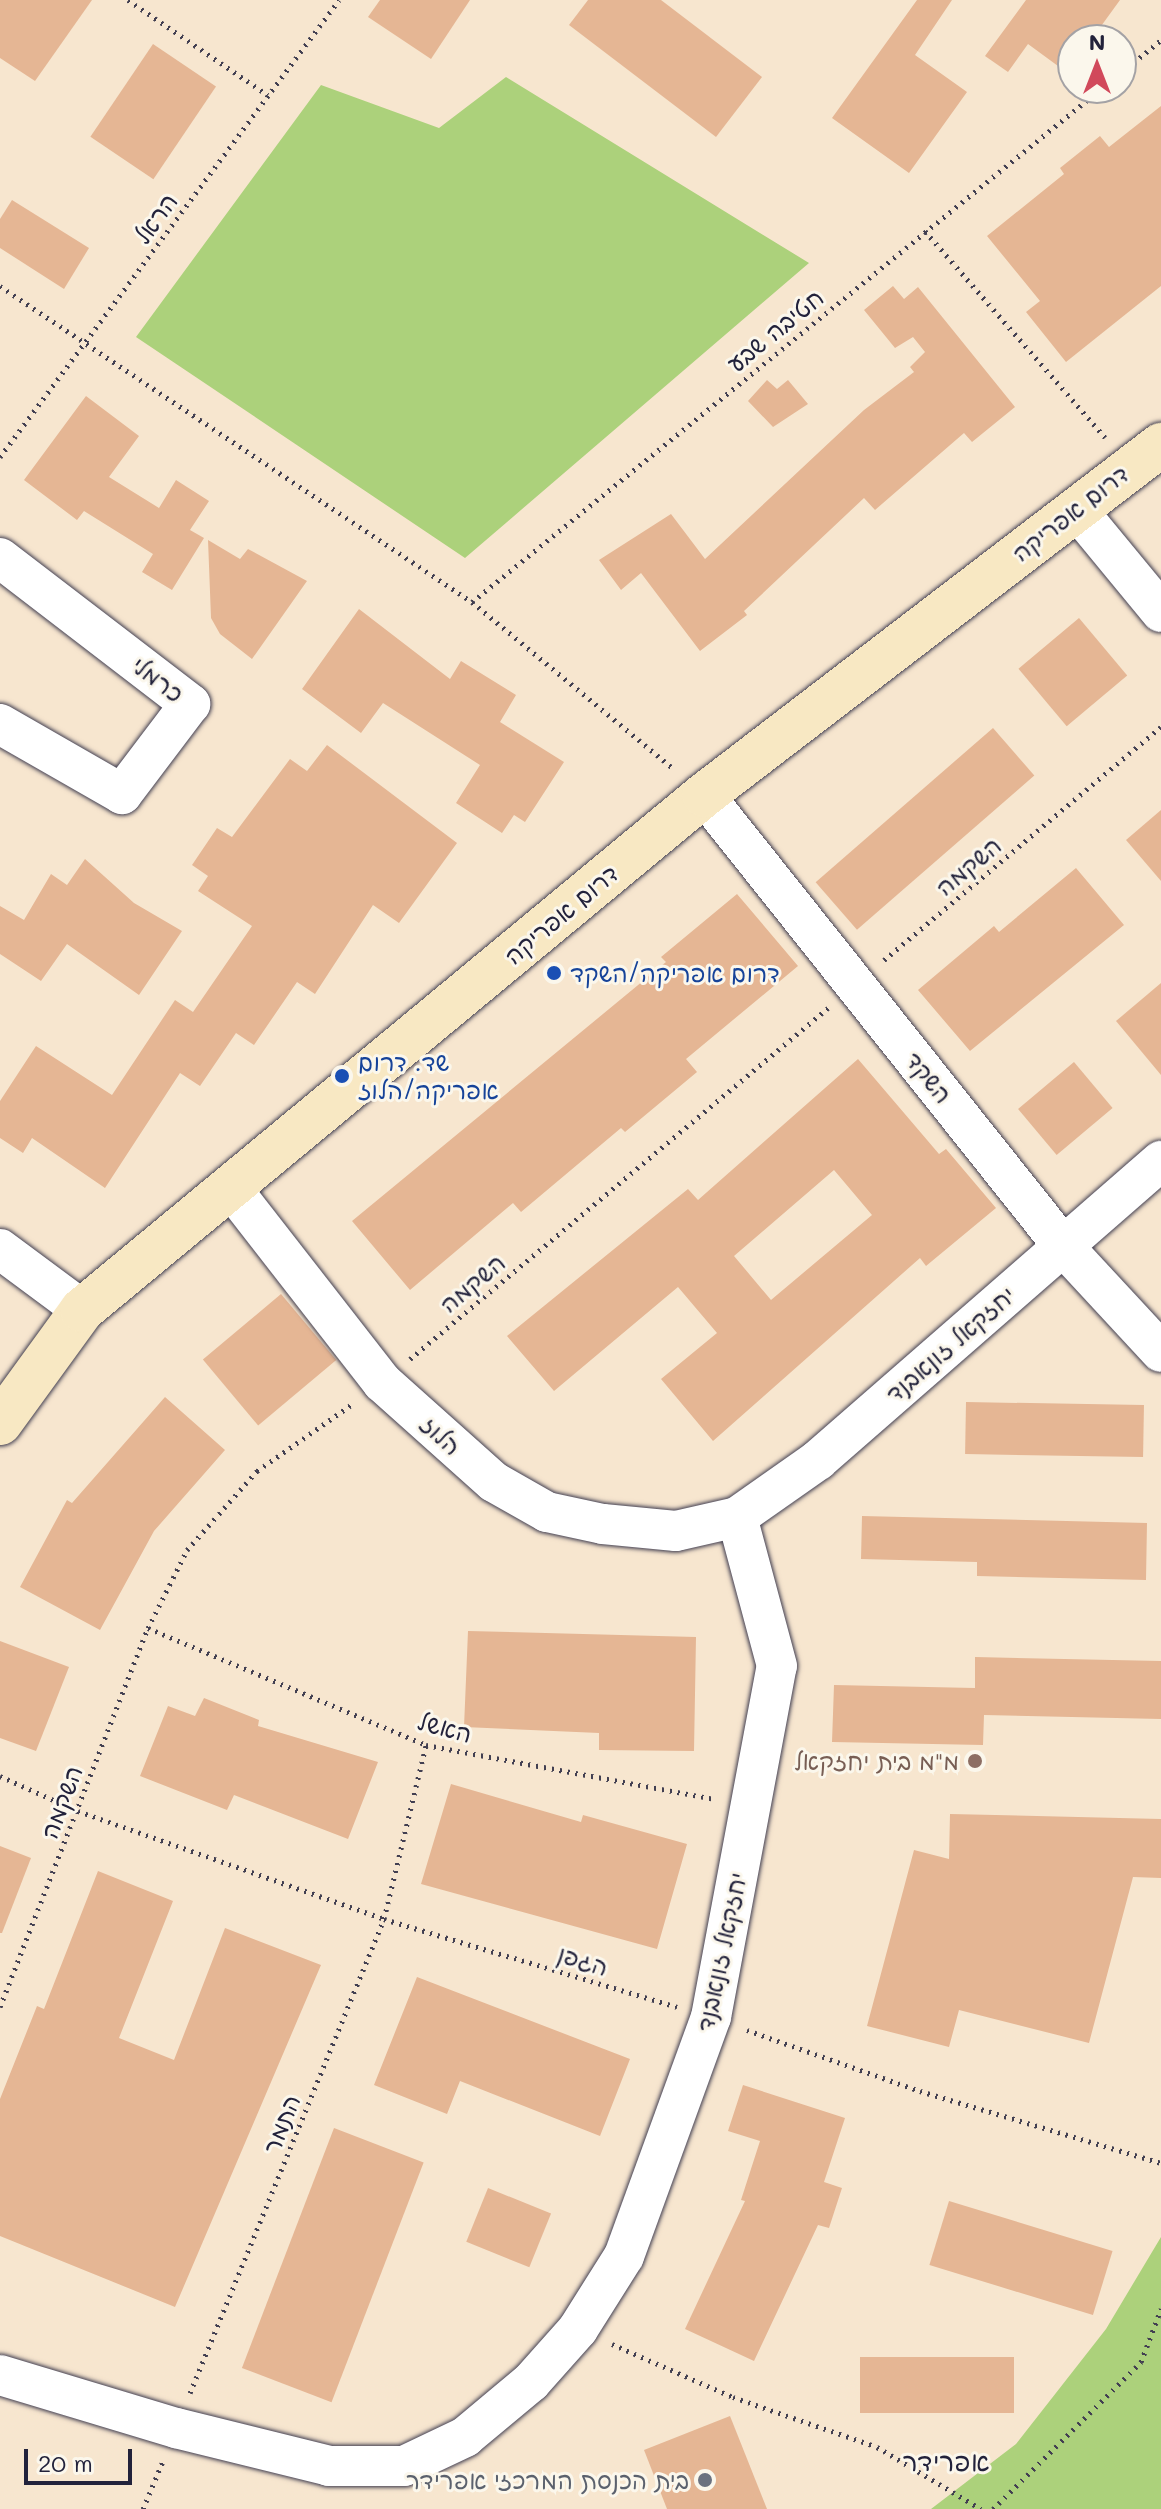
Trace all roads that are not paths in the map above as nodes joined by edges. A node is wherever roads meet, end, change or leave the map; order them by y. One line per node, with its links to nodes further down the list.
1 (1146, 455): 2 (street, דרום אפריקה)
2 (1077, 510): 4 (street); 6 (street, דרום אפריקה)
3 (0, 558): 5 (street, כרמלי)
4 (1161, 612)
5 (0, 724)
6 (704, 795): 8 (street, דרום אפריקה); 9 (street, השקד)
7 (1161, 1161): 9 (street, יחזקאל זונאבנד)
8 (231, 1188): 11 (street, דרום אפריקה); 14 (street, הלוז)
9 (1063, 1246): 12 (street, השקד); 14 (street, יחזקאל זונאבנד)
10 (0, 1249): 11 (street)
11 (82, 1310): 13 (street, דרום אפריקה)
12 (1161, 1352)
13 (0, 1423)
14 (737, 1517): 15 (street, יחזקאל זונאבנד)
15 (0, 2375)

